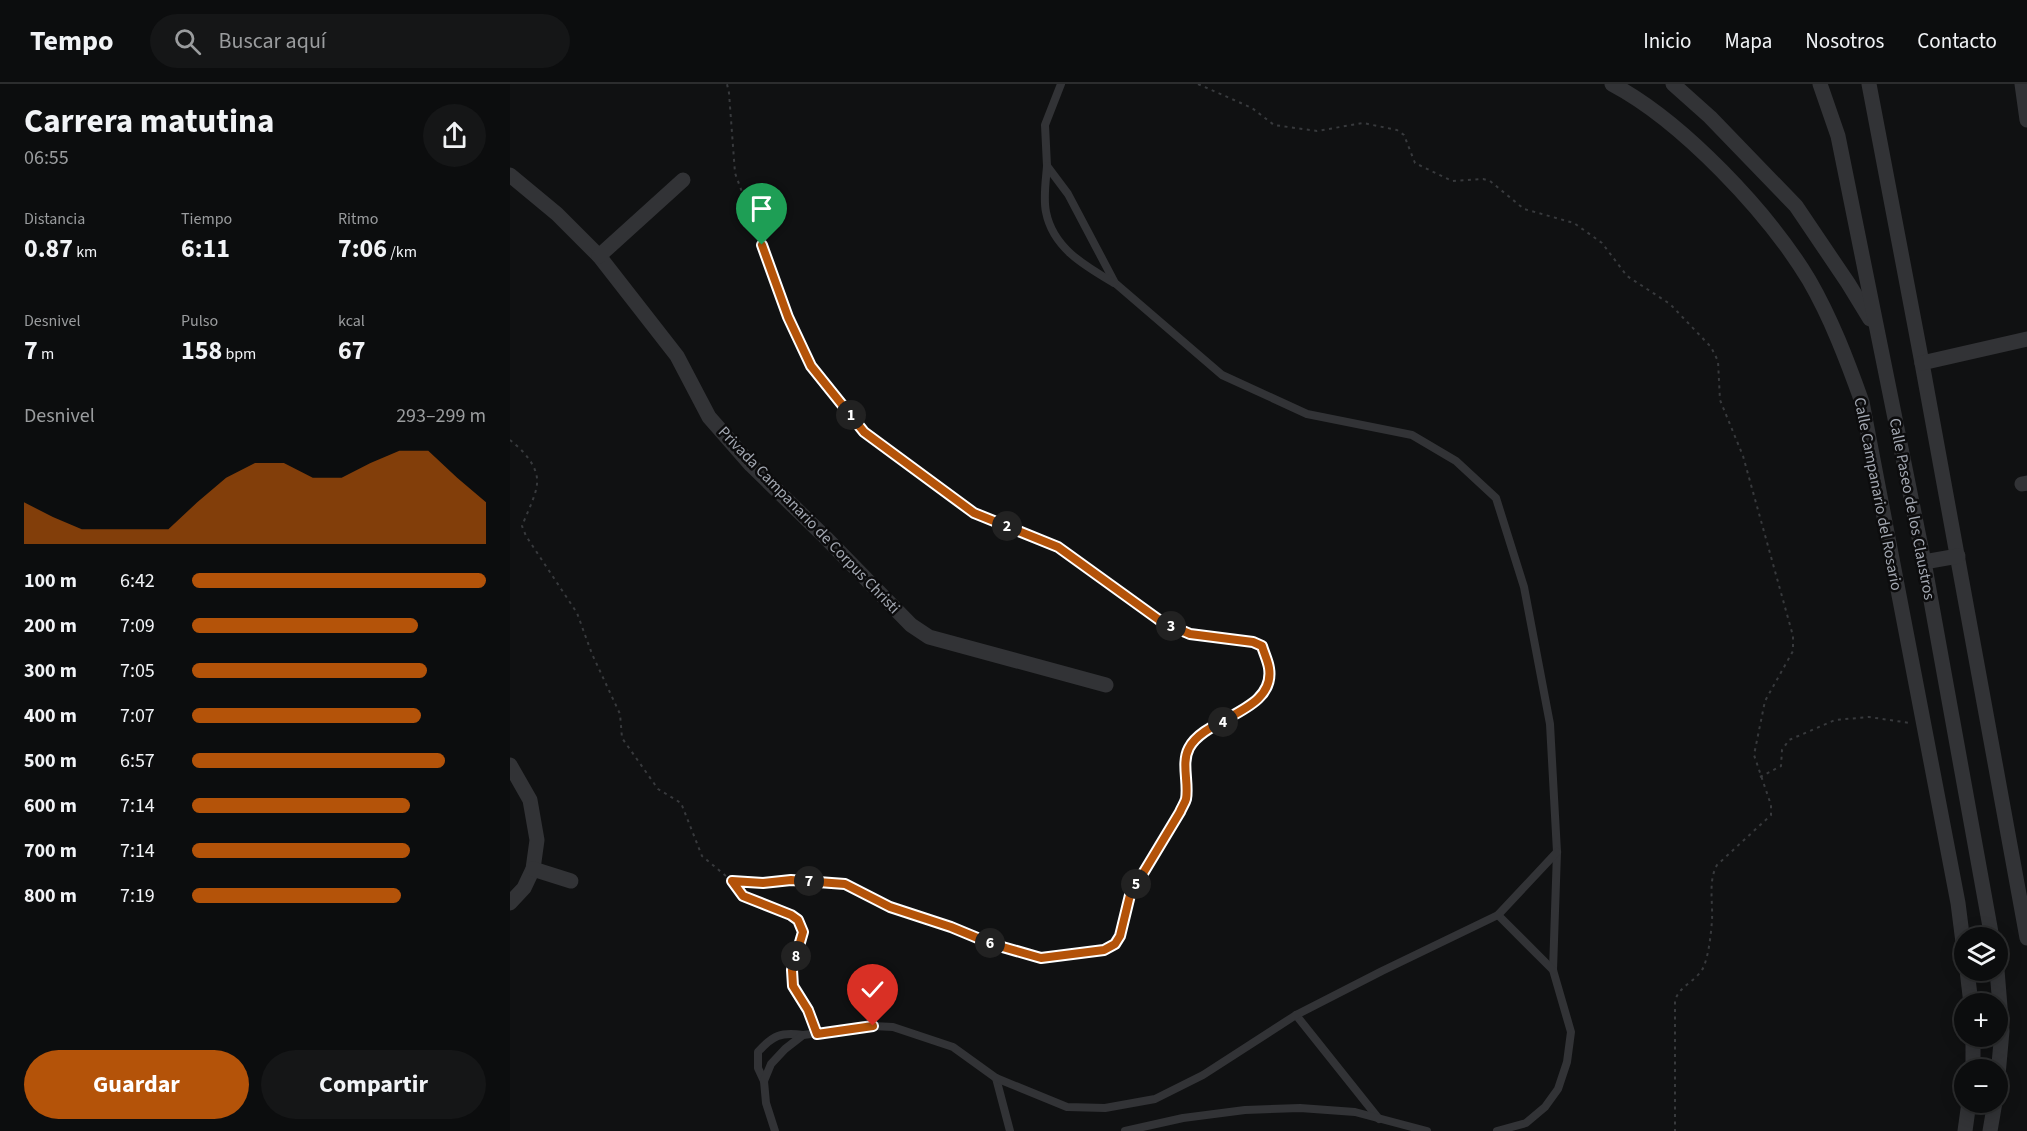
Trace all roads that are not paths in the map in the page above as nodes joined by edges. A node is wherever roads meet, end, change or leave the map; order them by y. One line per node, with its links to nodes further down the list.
1 (1061, 84): 8 (lane)
2 (1612, 84): 25 (street, Calle Campanario del Rosario)
3 (1672, 84): 13 (street)
4 (1820, 84): 13 (street, Calle Paseo de los Claustros)
5 (1869, 84): 15 (street)
6 (2022, 84): 7 (street)
7 (2027, 120)
8 (1047, 166): 12 (lane); 12 (lane)
9 (510, 175): 11 (street, Privada Campanario de Corpus Christi)
10 (683, 180): 11 (street)
11 (599, 256): 18 (street, Privada Campanario de Corpus Christi)
12 (1115, 283): 20 (lane)
13 (1877, 330): 17 (street, Calle Paseo de los Claustros)
14 (2027, 339): 15 (street)
15 (1922, 363): 16 (street)
16 (1958, 556): 17 (street); 27 (street)
17 (1924, 562): 26 (street, Calle Paseo de los Claustros)
18 (1106, 685)
19 (510, 765): 21 (street)
20 (1557, 852): 24 (lane); 28 (lane)
21 (533, 869): 22 (street); 23 (street)
22 (571, 881)
23 (510, 903)
24 (1498, 915): 28 (lane); 30 (lane)
25 (1961, 927)
26 (1990, 927)
27 (2027, 938)
28 (1553, 970): 42 (lane)
29 (1998, 981): 32 (street)
30 (1296, 1015): 33 (lane); 37 (lane)
31 (803, 1035): 33 (lane); 34 (lane); 34 (lane)
32 (1999, 1059)
33 (996, 1078): 39 (lane)
34 (764, 1081): 38 (lane)
35 (1967, 1113): 43 (street)
36 (1993, 1113): 44 (street)
37 (1379, 1119): 40 (lane); 41 (lane)
38 (775, 1131)
39 (1010, 1131)
40 (1125, 1131)
41 (1427, 1131)
42 (1497, 1131)
43 (1965, 1131)
44 (1990, 1131)

